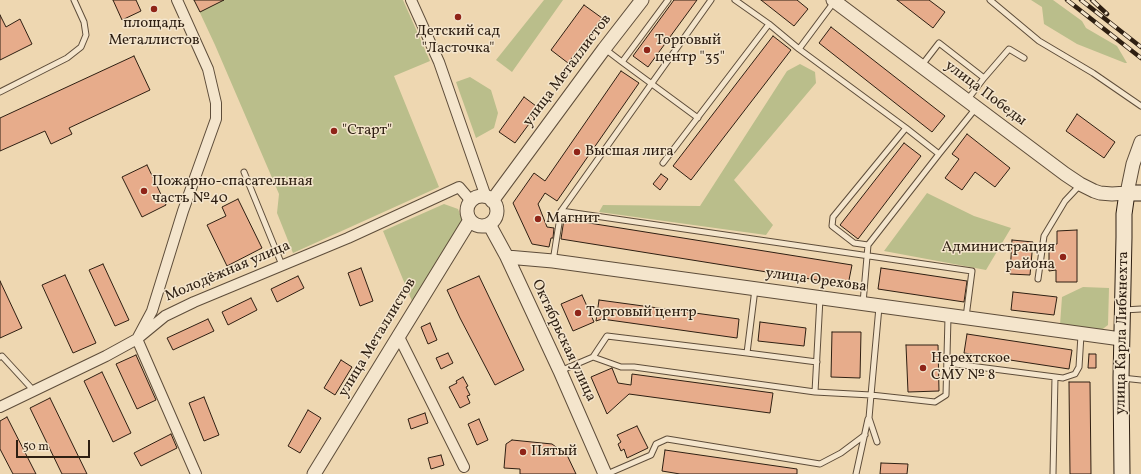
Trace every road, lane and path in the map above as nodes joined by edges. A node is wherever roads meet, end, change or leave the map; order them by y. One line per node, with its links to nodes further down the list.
1 (74, 0): 18 (lane)
2 (177, 0): 50 (street)
3 (411, 0): 29 (street)
4 (642, 0): 11 (street, улица Металлистов)
5 (668, 0): 14 (lane)
6 (711, 0): 17 (lane)
7 (735, 0): 10 (lane)
8 (990, 0): 20 (lane)
9 (834, 1): 12 (lane); 15 (street, улица Победы)
10 (769, 24): 12 (lane); 21 (lane)
11 (604, 49): 14 (lane); 29 (street, улица Металлистов)
12 (799, 49): 22 (lane)
13 (1024, 58): 16 (lane)
14 (622, 62): 17 (lane)
15 (921, 66): 16 (lane); 19 (street, улица Победы)
16 (984, 78): 19 (lane)
17 (651, 82): 21 (lane); 31 (lane)
18 (0, 92)
19 (972, 104): 24 (lane); 27 (street, улица Победы)
20 (1141, 106)
21 (698, 118): 25 (lane)
22 (906, 128): 24 (lane); 34 (lane)
23 (1141, 142): 28 (street)
24 (939, 154): 34 (lane)
25 (663, 163)
26 (244, 172): 38 (lane)
27 (1080, 184): 28 (street, улица Победы); 39 (lane)
28 (1134, 193): 45 (main road, улица Карла Либкнехта)
29 (489, 199): 30 (street); 33 (street)
30 (471, 201): 32 (street); 38 (street, Молодёжная улица)
31 (561, 211): 35 (lane); 37 (lane)
32 (470, 220): 33 (street); 49 (street, улица Металлистов)
33 (490, 224): 36 (street, Октябрьская улица)
34 (868, 245): 35 (lane)
35 (867, 256): 42 (lane); 47 (lane)
36 (507, 257): 37 (street, улица Орехова); 57 (street, Октябрьская улица)
37 (553, 261): 40 (street, улица Орехова)
38 (282, 265): 50 (street, Молодёжная улица)
39 (1038, 279)
40 (755, 289): 41 (street, улица Орехова); 52 (lane)
41 (820, 298): 42 (street, улица Орехова); 55 (lane)
42 (863, 304): 43 (street, улица Орехова)
43 (879, 306): 46 (street, улица Орехова); 63 (lane)
44 (1141, 309): 45 (lane)
45 (1122, 310): 51 (main road, улица Карла Либкнехта)
46 (948, 316): 47 (street, улица Орехова); 56 (lane)
47 (966, 318): 48 (street, улица Орехова)
48 (1081, 334): 51 (street, улица Орехова); 58 (lane)
49 (398, 335): 68 (street); 70 (street, улица Металлистов)
50 (137, 339): 61 (street, Молодёжная улица); 69 (street)
51 (1121, 339): 59 (main road, улица Карла Либкнехта)
52 (748, 353): 54 (lane); 55 (lane)
53 (0, 356): 61 (lane)
54 (593, 358): 57 (lane); 62 (lane)
55 (817, 362): 62 (lane)
56 (947, 363): 58 (lane); 63 (lane)
57 (560, 371): 71 (street, Октябрьская улица)
58 (1055, 377): 73 (lane)
59 (1121, 378): 60 (lane); 74 (main road, улица Карла Либкнехта)
60 (1141, 380)
61 (34, 391): 64 (street, Молодёжная улица)
62 (815, 392): 63 (lane)
63 (871, 395): 65 (lane)
64 (0, 407)
65 (869, 418): 66 (lane); 67 (lane)
66 (865, 435): 71 (lane); 72 (lane)
67 (877, 442)
68 (466, 471)
69 (196, 474)
70 (314, 474)
71 (606, 474)
72 (856, 474)
73 (1053, 474)
74 (1122, 474)

